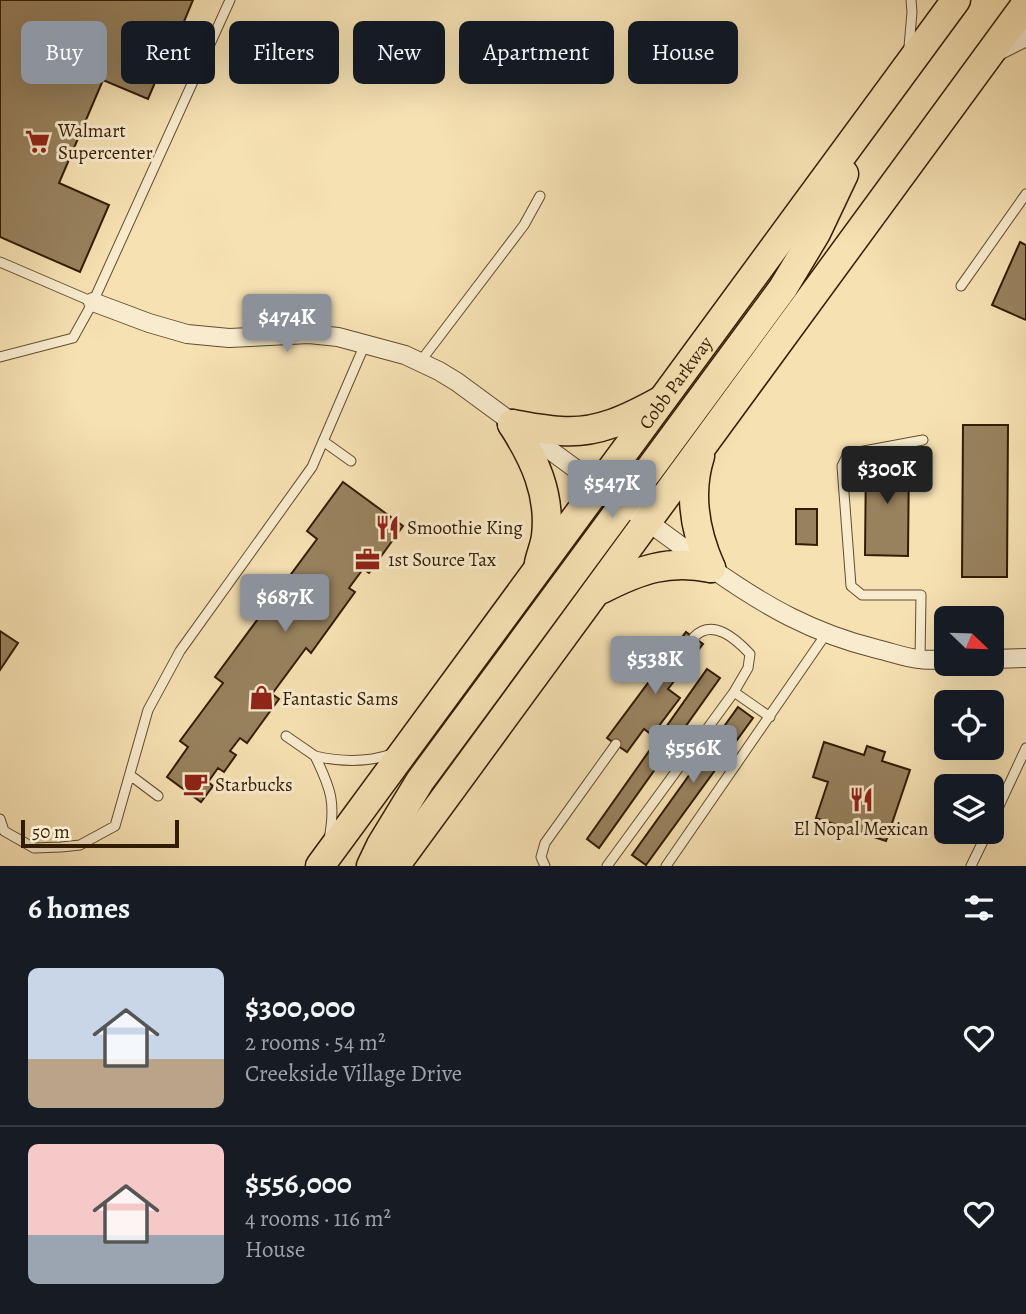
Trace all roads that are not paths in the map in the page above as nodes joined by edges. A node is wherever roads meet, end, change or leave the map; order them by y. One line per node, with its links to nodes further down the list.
1 (230, 0): 13 (lane)
2 (911, 0): 7 (lane)
3 (956, 0): 7 (main road, Cobb Parkway)
4 (1026, 4): 6 (main road)
5 (1026, 37): 6 (street)
6 (987, 57): 21 (main road)
7 (905, 69): 8 (main road, Cobb Parkway)
8 (866, 123): 17 (main road, Cobb Parkway); 24 (main road)
9 (540, 197): 16 (lane)
10 (1025, 198): 12 (lane)
11 (0, 262): 13 (lane)
12 (961, 286)
13 (93, 302): 14 (street); 15 (lane)
14 (365, 344): 16 (street); 20 (lane)
15 (0, 357)
16 (420, 362): 18 (street)
17 (665, 398): 18 (main road); 23 (main road, Cobb Parkway)
18 (512, 424): 23 (street); 27 (main road)
19 (923, 440): 34 (lane)
20 (323, 441): 22 (lane); 42 (lane)
21 (702, 447): 25 (main road); 26 (main road)
22 (351, 461)
23 (599, 487): 24 (street); 27 (main road, Cobb Parkway)
24 (623, 504): 25 (street); 48 (main road)
25 (648, 522): 26 (street); 28 (main road)
26 (711, 568): 28 (main road); 29 (street)
27 (536, 571): 39 (main road, Cobb Parkway)
28 (596, 592): 49 (main road)
29 (826, 634): 34 (street); 36 (lane)
30 (694, 637): 35 (lane)
31 (1026, 658): 33 (street)
32 (934, 659): 34 (street)
33 (1004, 659)
34 (920, 660)
35 (734, 692): 36 (lane); 51 (lane)
36 (770, 717): 52 (lane)
37 (286, 736): 41 (lane)
38 (615, 744): 50 (lane)
39 (406, 748): 41 (lane); 47 (main road, Cobb Parkway)
40 (1026, 748): 43 (lane)
41 (315, 756): 47 (lane)
42 (130, 775): 44 (lane); 45 (lane)
43 (1004, 795)
44 (158, 796)
45 (0, 819)
46 (982, 844): 53 (lane)
47 (322, 864)
48 (371, 866)
49 (396, 866)
50 (545, 866)
51 (607, 866)
52 (666, 866)
53 (971, 866)

